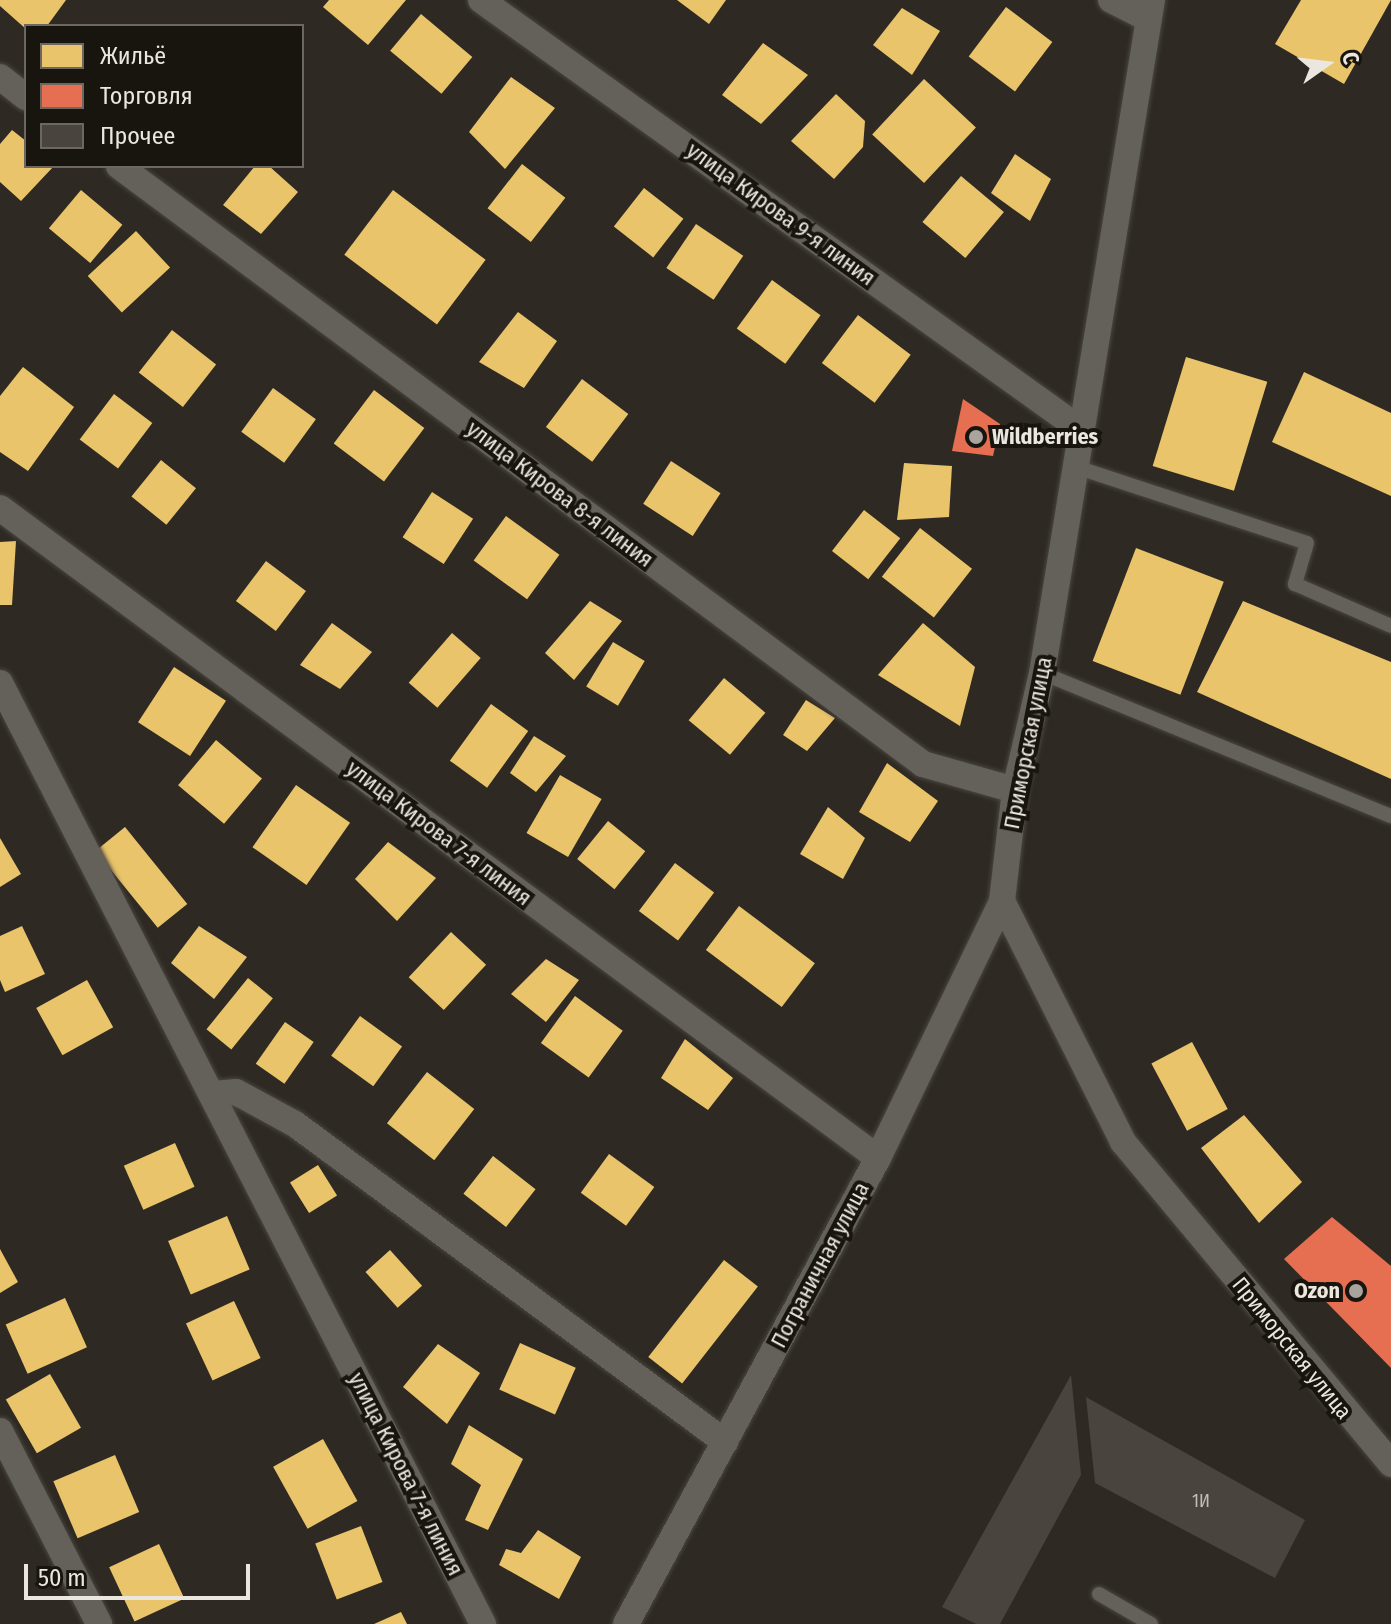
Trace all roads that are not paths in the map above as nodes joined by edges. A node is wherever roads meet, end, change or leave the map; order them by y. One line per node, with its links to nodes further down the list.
1 (481, 0): 7 (street, улица Кирова 9-я линия)
2 (1111, 0): 3 (street)
3 (1150, 10): 7 (street, Приморская улица)
4 (0, 77): 5 (street)
5 (24, 95)
6 (122, 168): 13 (street, улица Кирова 8-я линия)
7 (1080, 429): 8 (street, Приморская улица)
8 (1073, 466): 10 (lane); 11 (street, Приморская улица)
9 (0, 508): 17 (street, улица Кирова 7-я линия)
10 (1391, 626)
11 (1042, 673): 13 (street, Приморская улица); 14 (lane)
12 (0, 683): 16 (street, улица Кирова 7-я линия)
13 (1015, 790): 15 (street, Приморская улица)
14 (1391, 816)
15 (1002, 901): 17 (street, Пограничная улица); 20 (street, Приморская улица)
16 (213, 1094): 19 (street); 23 (street, улица Кирова 7-я линия)
17 (878, 1158): 19 (street, Пограничная улица)
18 (0, 1431): 22 (street)
19 (725, 1442): 24 (street, Пограничная улица)
20 (1391, 1464)
21 (1099, 1594): 25 (lane)
22 (99, 1624)
23 (483, 1624)
24 (626, 1624)
25 (1151, 1624)

